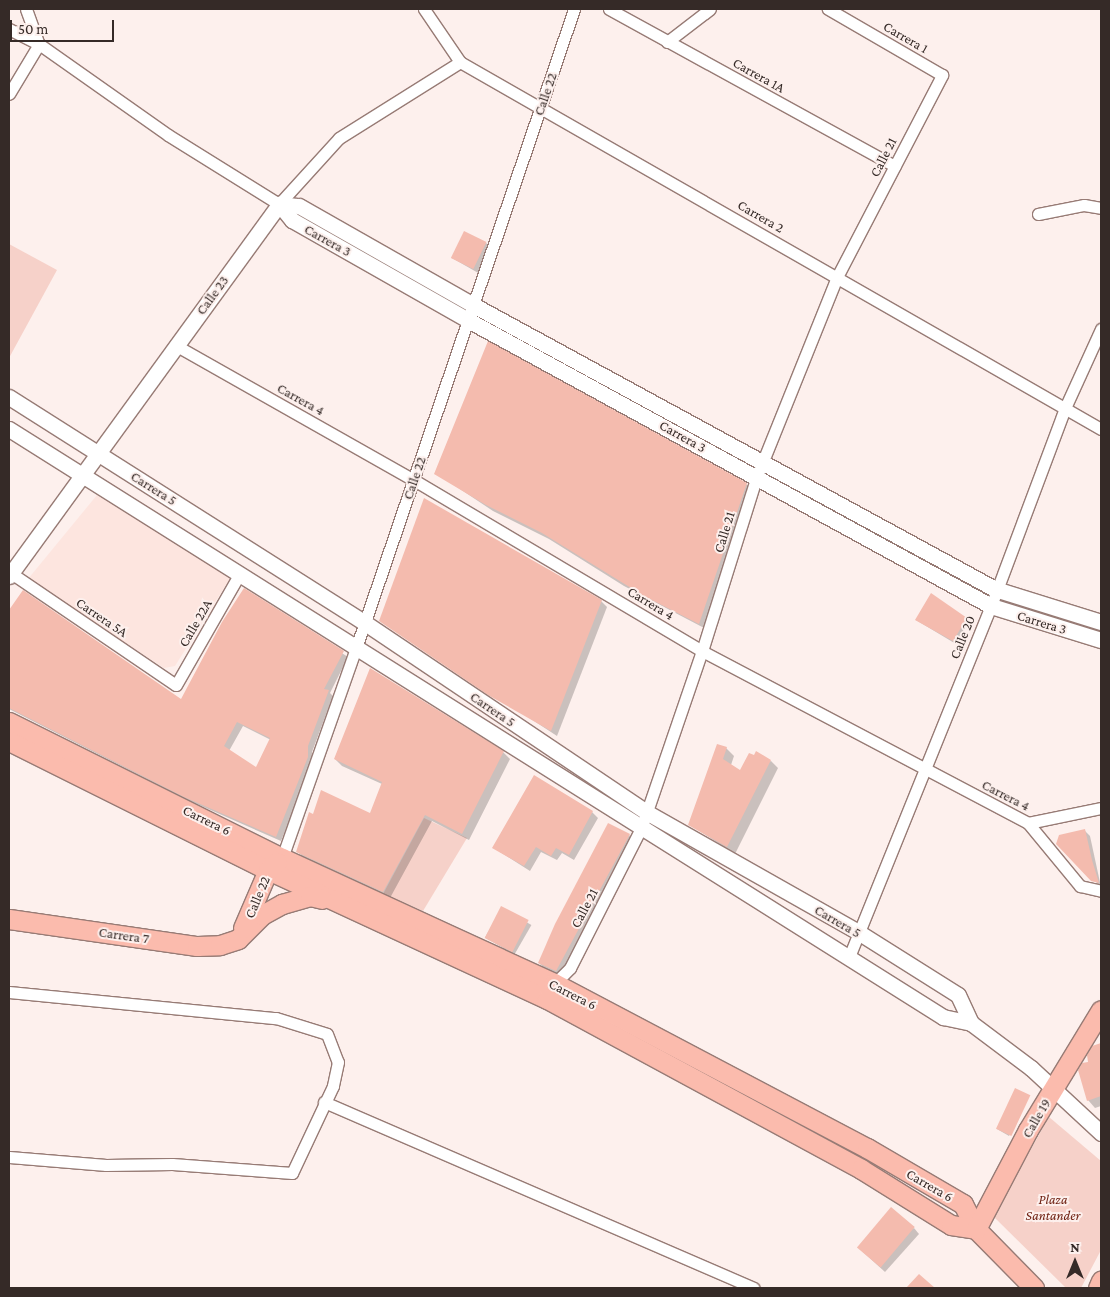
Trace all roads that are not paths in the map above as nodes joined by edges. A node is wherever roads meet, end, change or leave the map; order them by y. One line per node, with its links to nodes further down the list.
1 (26, 9): 9 (street)
2 (424, 9): 10 (street, Carrera 2)
3 (574, 9): 13 (street, Calle 22)
4 (610, 9): 8 (street, Carrera 1A)
5 (710, 9): 8 (street)
6 (828, 9): 11 (street, Carrera 1)
7 (9, 30): 9 (street, Carrera 3)
8 (667, 42): 14 (street, Carrera 1A)
9 (39, 44): 12 (street); 15 (street, Carrera 3)
10 (460, 62): 13 (street, Carrera 2); 15 (street, Calle 23)
11 (942, 75): 14 (street, Calle 21)
12 (9, 94)
13 (540, 107): 20 (street, Carrera 2); 21 (street, Calle 22)
14 (895, 166): 20 (street, Calle 21)
15 (278, 204): 18 (street, Carrera 3); 19 (street, Carrera 3); 24 (street, Calle 23)
16 (1101, 208): 17 (street)
17 (1038, 214)
18 (383, 252): 19 (street); 21 (street, Carrera 3)
19 (375, 266): 22 (street, Carrera 3)
20 (837, 277): 28 (street, Carrera 2); 34 (street, Calle 21)
21 (473, 305): 22 (street, Calle 22); 25 (street, Carrera 3)
22 (468, 320): 26 (street, Carrera 3); 36 (street, Calle 22)
23 (1101, 329): 28 (street, Calle 20)
24 (175, 345): 33 (street, Calle 23); 36 (street, Carrera 4)
25 (591, 368): 26 (street); 29 (street, Carrera 3)
26 (585, 382): 32 (street, Carrera 3)
27 (9, 397): 33 (street, Carrera 5)
28 (1065, 408): 31 (street, Carrera 2); 40 (street, Calle 20)
29 (686, 420): 32 (street); 34 (street, Carrera 3)
30 (9, 429): 35 (street, Carrera 5)
31 (1101, 429)
32 (681, 434): 34 (street, Carrera 3)
33 (97, 452): 35 (street, Calle 23); 43 (street, Carrera 5)
34 (760, 469): 37 (street, Carrera 3); 47 (street, Calle 21)
35 (81, 474): 38 (street, Calle 23); 39 (street, Carrera 5)
36 (414, 480): 43 (street, Calle 22); 47 (street, Carrera 4)
37 (881, 536): 40 (street, Carrera 3); 41 (street, Carrera 3)
38 (10, 574): 48 (street, Carrera 5A)
39 (239, 575): 46 (street, Carrera 5); 48 (street, Calle 22A)
40 (995, 589): 41 (street, Calle 20); 42 (street, Carrera 3)
41 (991, 606): 44 (street, Carrera 3); 51 (street, Calle 20)
42 (1096, 620): 44 (street)
43 (365, 623): 46 (street, Calle 22); 53 (street, Carrera 5)
44 (1086, 636): 45 (street, Carrera 3)
45 (1101, 640)
46 (357, 648): 53 (street, Carrera 5); 55 (street, Calle 22)
47 (702, 651): 51 (street, Carrera 4); 53 (street, Calle 21)
48 (176, 685)
49 (9, 722): 55 (main road, Carrera 6)
50 (9, 740): 55 (main road, Carrera 6)
51 (924, 771): 54 (street, Carrera 4); 59 (street, Calle 20)
52 (1101, 808): 54 (street)
53 (644, 819): 59 (street, Carrera 5); 61 (street, Carrera 5); 62 (street, Calle 21)
54 (1028, 824): 56 (street, Carrera 4)
55 (275, 864): 57 (main road, Carrera 6); 60 (main road, Calle 22); 62 (main road, Carrera 6)
56 (1101, 891)
57 (341, 903): 60 (main road); 62 (main road, Carrera 6)
58 (9, 918): 60 (main road, Carrera 7)
59 (858, 932): 61 (street, Calle 20); 65 (street, Carrera 5)
60 (238, 939)
61 (849, 957): 65 (street, Carrera 5)
62 (550, 991): 70 (main road, Carrera 6)
63 (9, 992): 67 (street)
64 (1099, 1019): 66 (main road, Calle 19)
65 (971, 1023): 66 (street, Carrera 5)
66 (1053, 1088): 68 (street, Carrera 5); 70 (main road, Calle 19)
67 (324, 1102): 69 (street); 72 (street)
68 (1101, 1133)
69 (9, 1157)
70 (976, 1228): 73 (main road)
71 (1101, 1281): 74 (main road)
72 (753, 1288)
73 (1034, 1288)
74 (1098, 1288)

